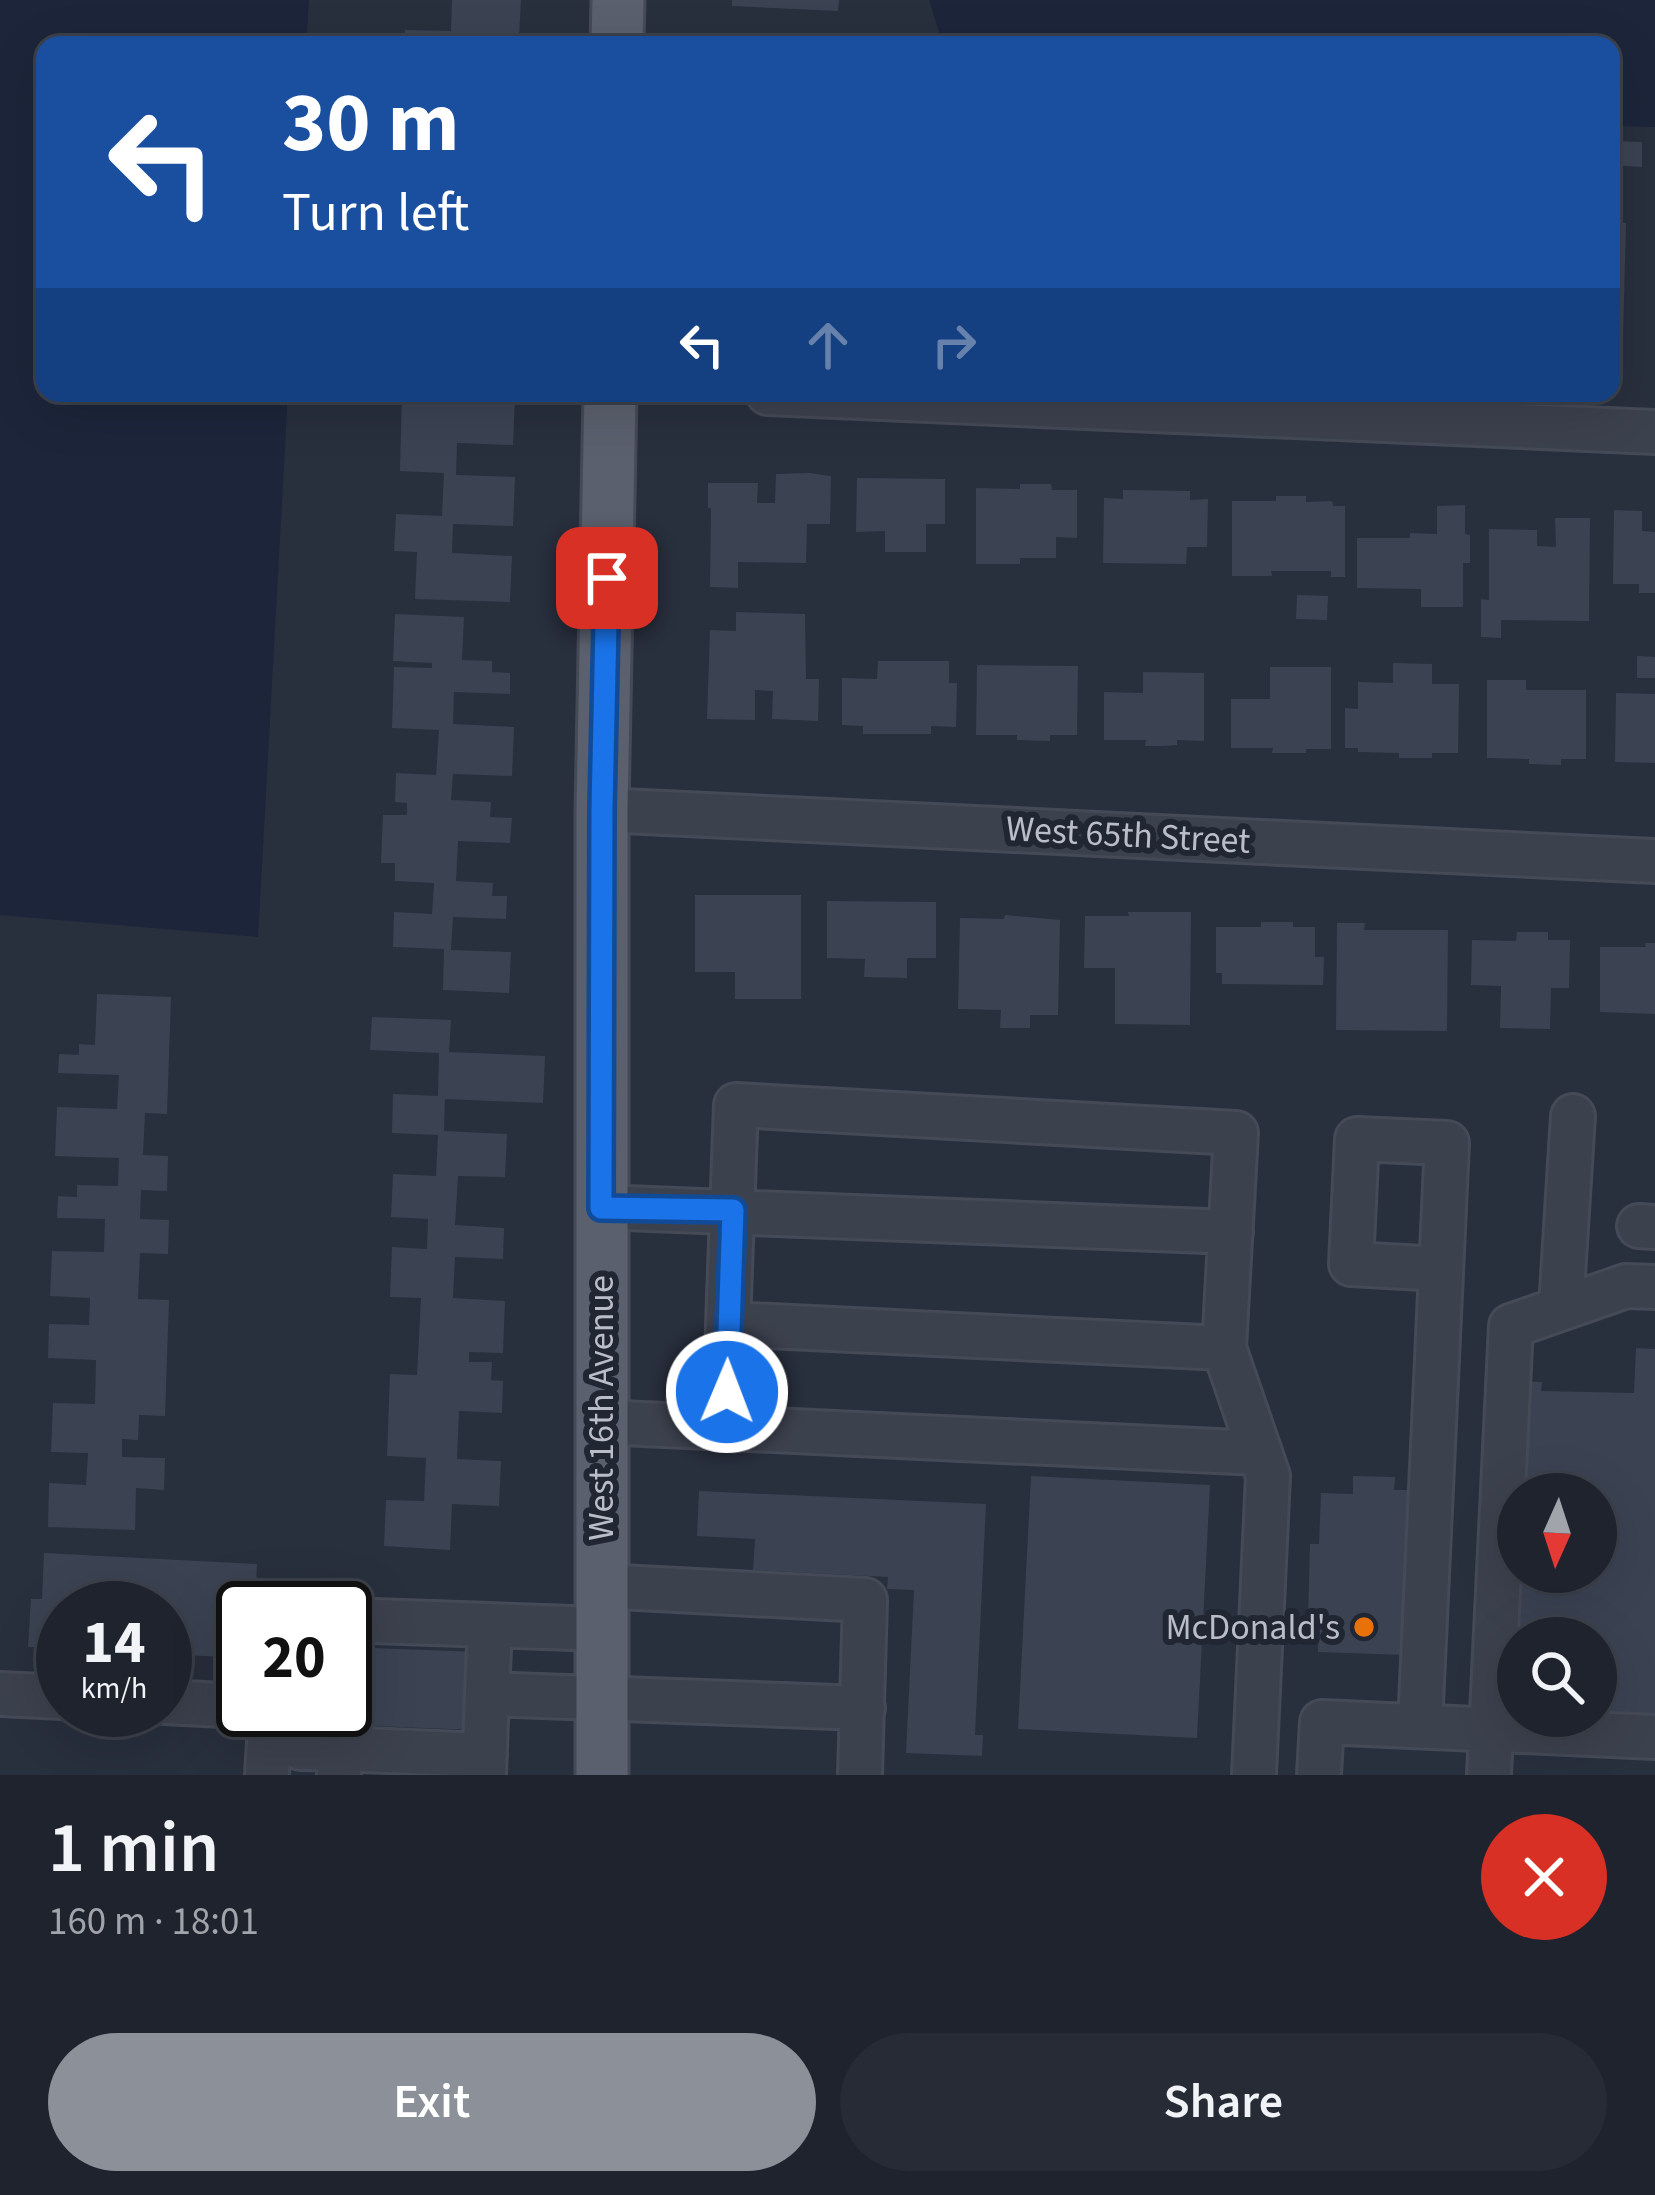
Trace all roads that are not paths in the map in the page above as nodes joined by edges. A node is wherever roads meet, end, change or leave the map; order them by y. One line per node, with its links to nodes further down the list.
1 (618, 0): 2 (main road)
2 (617, 36)
3 (610, 402): 6 (main road, West 16th Avenue)
4 (973, 402): 5 (street)
5 (1655, 432)
6 (602, 809): 7 (street, West 65th Street); 9 (main road, West 16th Avenue)
7 (1655, 861)
8 (1573, 1115): 14 (street)
9 (601, 1208): 10 (street); 17 (main road, West 16th Avenue)
10 (733, 1210): 11 (street); 11 (street); 15 (street)
11 (1231, 1232): 16 (street)
12 (1441, 1269): 28 (street)
13 (1655, 1287): 14 (street)
14 (1561, 1307): 29 (street)
15 (728, 1324): 16 (street); 18 (street)
16 (1224, 1348): 19 (street)
17 (601, 1421): 18 (street); 20 (main road, West 16th Avenue)
18 (726, 1426): 19 (street)
19 (1259, 1453): 38 (street)
20 (601, 1608): 22 (street); 26 (main road, West 16th Avenue); 27 (street)
21 (372, 1621): 22 (street)
22 (490, 1625): 24 (street)
23 (0, 1694): 25 (street)
24 (487, 1694): 26 (street); 34 (street)
25 (36, 1696)
26 (602, 1698): 27 (street); 36 (main road, West 16th Avenue)
27 (862, 1708): 37 (street)
28 (1420, 1726): 29 (street); 39 (street)
29 (1490, 1730): 32 (street); 40 (street)
30 (269, 1737): 35 (street)
31 (301, 1737): 33 (street)
32 (1655, 1737)
33 (339, 1762): 34 (street)
34 (484, 1765)
35 (267, 1775)
36 (602, 1775)
37 (860, 1775)
38 (1254, 1775)
39 (1319, 1775)
40 (1489, 1775)

